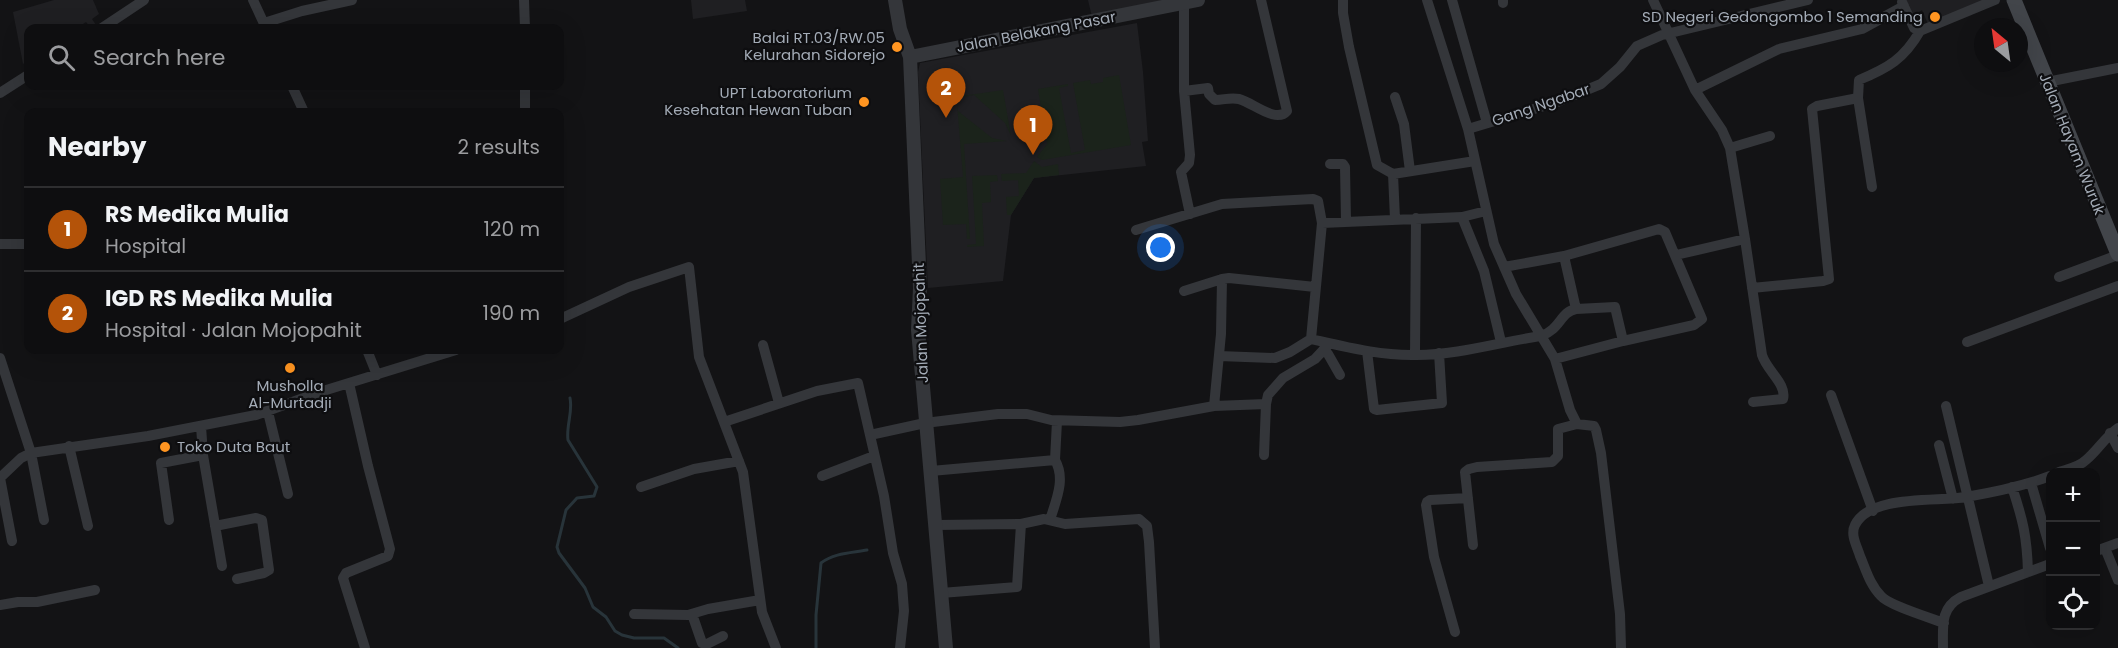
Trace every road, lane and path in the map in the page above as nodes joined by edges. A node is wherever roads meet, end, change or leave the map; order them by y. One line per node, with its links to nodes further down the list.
1 (144, 0): 17 (street)
2 (253, 0): 18 (street)
3 (352, 0): 19 (street)
4 (524, 0): 20 (street)
5 (895, 0): 23 (street, Jalan Mojopahit)
6 (1198, 0): 15 (street, Jalan Belakang Pasar)
7 (1261, 0): 30 (street)
8 (1343, 0): 43 (street)
9 (1427, 0): 37 (street)
10 (1452, 0): 36 (street)
11 (1653, 0): 22 (street)
12 (1808, 0): 22 (street, Gang Ngabar)
13 (1995, 0): 21 (street)
14 (2014, 0): 26 (main road, Jalan Hayam Wuruk)
15 (1184, 3): 23 (street, Jalan Belakang Pasar); 30 (street)
16 (1903, 3): 21 (street); 29 (street)
17 (108, 24)
18 (264, 24)
19 (270, 24)
20 (525, 24)
21 (1920, 31): 33 (street)
22 (1667, 33): 29 (street); 36 (street, Gang Ngabar)
23 (910, 57): 95 (street, Jalan Mojopahit)
24 (2118, 68): 26 (street)
25 (24, 78): 31 (street)
26 (2047, 82): 56 (main road, Jalan Hayam Wuruk)
27 (294, 90): 34 (street)
28 (525, 90): 35 (street)
29 (1695, 90): 39 (street)
30 (1184, 91): 46 (street)
31 (0, 93)
32 (1395, 97): 42 (street)
33 (1858, 98): 44 (street); 64 (street)
34 (302, 108)
35 (525, 108)
36 (1487, 123): 37 (street, Gang Ngabar)
37 (1468, 129): 40 (street)
38 (1770, 136): 39 (street)
39 (1730, 147): 53 (street)
40 (1475, 161): 42 (street); 45 (street)
41 (1330, 164): 50 (street)
42 (1410, 171): 43 (street)
43 (1393, 174): 49 (street)
44 (1872, 187)
45 (1486, 211): 47 (street); 59 (street)
46 (1190, 214): 51 (street); 52 (street)
47 (1462, 217): 48 (street); 71 (street)
48 (1416, 218): 49 (street); 79 (street)
49 (1395, 219): 50 (street)
50 (1346, 221): 51 (street)
51 (1323, 223): 63 (street)
52 (1136, 230)
53 (1745, 238): 57 (street); 64 (street)
54 (0, 244): 55 (street)
55 (24, 244)
56 (2118, 254): 60 (street)
57 (1676, 255): 58 (street); 70 (street)
58 (1564, 256): 59 (street); 66 (street)
59 (1504, 267): 68 (street)
60 (2059, 277)
61 (1222, 279): 63 (street); 65 (street); 80 (street)
62 (2118, 286): 72 (street)
63 (1315, 287): 69 (street)
64 (1752, 288): 87 (street)
65 (1184, 291)
66 (1576, 309): 68 (street); 70 (street)
67 (564, 317): 94 (street)
68 (1541, 336): 71 (street); 82 (street)
69 (1311, 339): 74 (street); 80 (street)
70 (1623, 341): 82 (street)
71 (1501, 342): 76 (street)
72 (1967, 342)
73 (763, 345): 88 (street)
74 (1326, 347): 75 (street); 84 (street); 89 (street)
75 (1367, 351): 76 (street); 79 (street)
76 (1439, 353): 79 (street)
77 (369, 354): 83 (street)
78 (443, 354): 83 (street)
79 (1415, 355)
80 (1219, 356): 90 (street)
81 (0, 358): 103 (street)
82 (1555, 358): 96 (street)
83 (377, 375): 85 (street)
84 (1340, 375)
85 (349, 383): 92 (street); 149 (street)
86 (1831, 395): 121 (street)
87 (1753, 402)
88 (779, 404): 94 (street); 99 (street)
89 (1266, 404): 90 (street); 105 (street)
90 (1214, 406): 93 (street)
91 (1946, 406): 118 (street)
92 (268, 412): 97 (street); 117 (street)
93 (1057, 420): 95 (street); 107 (street)
94 (724, 422): 108 (street)
95 (925, 423): 99 (street); 110 (street, Jalan Mojopahit)
96 (1577, 424): 119 (street); 154 (street)
97 (201, 426): 101 (street); 104 (street)
98 (2114, 430): 102 (street); 109 (street)
99 (870, 435): 106 (street)
100 (1939, 445): 120 (street)
101 (69, 446): 103 (street); 127 (street)
102 (2118, 448)
103 (31, 453): 113 (street); 122 (street)
104 (203, 455): 123 (street); 128 (street)
105 (1264, 455)
106 (874, 456): 111 (street); 151 (street)
107 (1055, 460): 110 (street); 124 (street)
108 (739, 461): 115 (street); 142 (street)
109 (2070, 468)
110 (931, 471): 126 (street, Jalan Mojopahit)
111 (822, 476)
112 (2046, 477): 114 (street)
113 (0, 478): 130 (street)
114 (2031, 483): 116 (street); 129 (street)
115 (641, 487)
116 (2013, 487): 118 (street); 136 (street)
117 (288, 494)
118 (1969, 497): 120 (street); 139 (street)
119 (1468, 498): 132 (street); 147 (street)
120 (1953, 499): 121 (street)
121 (1873, 510): 146 (street)
122 (44, 520)
123 (169, 520)
124 (1050, 520): 125 (street); 153 (street)
125 (1021, 524): 126 (street); 141 (street)
126 (936, 525): 141 (street, Jalan Mojopahit)
127 (88, 526)
128 (215, 526): 135 (street); 137 (street)
129 (2046, 534)
130 (12, 541)
131 (2118, 543): 133 (street)
132 (1473, 545)
133 (2100, 550): 138 (street)
134 (2046, 565): 136 (street)
135 (222, 566)
136 (2028, 572): 139 (street)
137 (237, 579)
138 (2118, 580)
139 (1989, 586): 146 (street)
140 (95, 590): 143 (street)
141 (941, 593): 152 (street, Jalan Mojopahit)
142 (760, 600): 145 (street); 150 (street)
143 (0, 605)
144 (634, 614): 145 (street)
145 (692, 614): 148 (street)
146 (1944, 623): 155 (street)
147 (1455, 632)
148 (723, 636)
149 (365, 648)
150 (776, 648)
151 (900, 648)
152 (946, 648)
153 (1155, 648)
154 (1621, 648)
155 (1943, 648)

